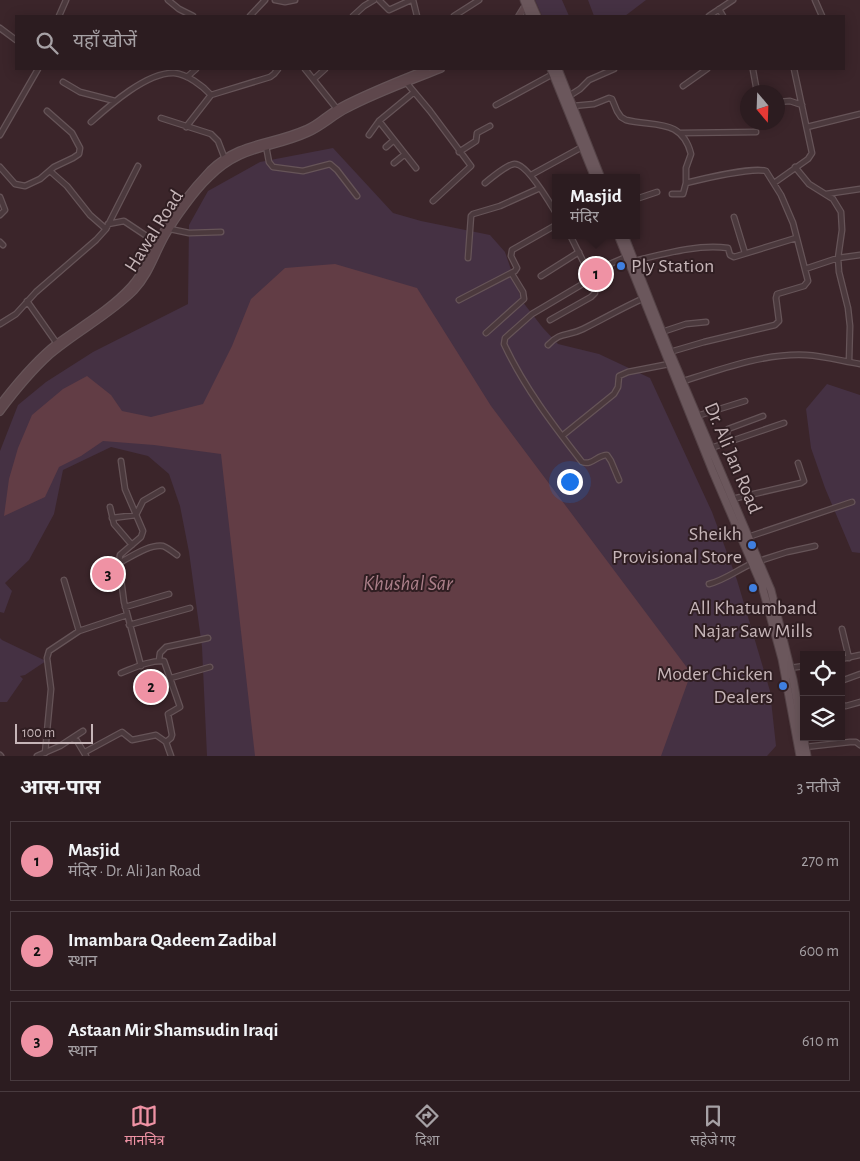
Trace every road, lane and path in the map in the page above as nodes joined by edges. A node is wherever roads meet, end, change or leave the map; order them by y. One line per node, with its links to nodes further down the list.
1 (66, 0): 16 (street)
2 (168, 0): 17 (street)
3 (265, 0): 18 (street)
4 (275, 0): 5 (street)
5 (295, 0)
6 (360, 0): 14 (street)
7 (374, 0): 14 (street)
8 (380, 0): 9 (street)
9 (412, 0): 20 (street)
10 (480, 0): 21 (street)
11 (733, 0): 15 (street)
12 (815, 0): 27 (street)
13 (527, 1): 22 (main road); 23 (main road); 24 (main road)
14 (364, 6): 19 (street)
15 (719, 9): 25 (street); 26 (street)
16 (59, 15)
17 (191, 15)
18 (251, 15)
19 (354, 15)
20 (417, 15)
21 (456, 15)
22 (520, 15)
23 (530, 15)
24 (536, 15)
25 (710, 15)
26 (722, 15)
27 (822, 15)
28 (0, 28): 29 (street)
29 (15, 39)
30 (37, 70): 67 (street)
31 (195, 70): 42 (street)
32 (277, 70): 49 (street)
33 (306, 70): 43 (street)
34 (324, 70): 43 (street)
35 (438, 70): 44 (main road, Hawal Road)
36 (554, 70): 50 (main road); 53 (street); 70 (main road)
37 (612, 70): 50 (street)
38 (707, 70): 47 (street)
39 (753, 70): 46 (street)
40 (794, 70): 54 (street)
41 (413, 72): 44 (main road, Hawal Road)
42 (187, 77): 49 (street); 51 (street)
43 (314, 79): 56 (street)
44 (404, 81): 48 (street); 56 (main road, Hawal Road); 71 (main road, Hawal Road)
45 (63, 82): 51 (street)
46 (756, 85)
47 (683, 86)
48 (413, 93): 60 (street); 73 (street)
49 (210, 95): 64 (street)
50 (568, 96): 55 (main road)
51 (115, 101): 61 (street)
52 (785, 101): 54 (street)
53 (496, 105)
54 (802, 105): 63 (street)
55 (573, 106): 66 (street); 70 (main road)
56 (337, 109): 75 (main road, Hawal Road)
57 (47, 111): 81 (street)
58 (860, 114): 63 (street)
59 (160, 118): 64 (street)
60 (379, 121): 68 (street); 69 (street)
61 (91, 122)
62 (490, 126): 73 (street)
63 (807, 126): 80 (street)
64 (186, 127): 75 (street)
65 (756, 132): 66 (street)
66 (680, 133): 87 (street)
67 (0, 135)
68 (369, 135)
69 (394, 140): 72 (street); 74 (street)
70 (586, 145): 82 (main road); 83 (main road); 84 (street)
71 (266, 146): 75 (main road, Hawal Road); 93 (street)
72 (386, 147)
73 (459, 152): 96 (street)
74 (405, 154): 76 (street); 79 (street)
75 (225, 160): 102 (main road, Hawal Road); 108 (main road, Hawal Road)
76 (394, 163)
77 (138, 166): 100 (street)
78 (0, 167): 81 (street)
79 (416, 168)
80 (795, 168): 85 (street); 92 (street)
81 (50, 171): 100 (street)
82 (595, 174)
83 (600, 174)
84 (531, 175): 86 (street); 88 (street)
85 (774, 182): 87 (street); 104 (street)
86 (485, 183)
87 (686, 183): 91 (street)
88 (540, 188): 97 (street); 113 (street)
89 (860, 189): 92 (street)
90 (656, 192): 95 (street)
91 (672, 194)
92 (826, 194): 114 (street)
93 (356, 196)
94 (0, 197): 98 (street)
95 (640, 198)
96 (433, 201)
97 (552, 207)
98 (0, 215)
99 (734, 217): 110 (street)
100 (107, 227): 108 (street); 123 (street)
101 (552, 227): 118 (street)
102 (170, 229): 103 (street); 108 (main road, Hawal Road)
103 (221, 232)
104 (796, 238): 110 (street); 116 (street)
105 (572, 239): 109 (street)
106 (619, 239): 112 (main road, Dr. Ali Jan Road)
107 (626, 239): 115 (main road, Dr. Ali Jan Road)
108 (159, 241): 130 (main road, Hawal Road)
109 (579, 252): 117 (street); 119 (street)
110 (745, 253): 115 (street)
111 (860, 255): 114 (street)
112 (626, 257): 117 (street); 121 (main road, Dr. Ali Jan Road)
113 (468, 258)
114 (838, 258): 116 (street); 132 (street)
115 (634, 261): 127 (main road, Dr. Ali Jan Road)
116 (805, 269): 131 (street)
117 (589, 273): 120 (street)
118 (512, 274): 122 (street); 128 (street)
119 (541, 276)
120 (591, 279): 124 (street); 142 (street)
121 (642, 299): 129 (street); 131 (main road, Dr. Ali Jan Road)
122 (459, 300)
123 (27, 301): 126 (street); 130 (street)
124 (550, 320)
125 (706, 322): 127 (street)
126 (0, 324)
127 (662, 332): 131 (main road, Dr. Ali Jan Road)
128 (486, 333)
129 (548, 345)
130 (58, 346): 137 (main road, Hawal Road); 138 (main road, Hawal Road)
131 (667, 349): 133 (main road, Dr. Ali Jan Road); 135 (main road, Dr. Ali Jan Road)
132 (849, 362): 134 (street); 135 (street)
133 (669, 364): 135 (main road, Dr. Ali Jan Road); 142 (street)
134 (860, 364)
135 (680, 382): 139 (main road, Dr. Ali Jan Road); 149 (main road, Dr. Ali Jan Road)
136 (745, 401): 139 (street)
137 (0, 404)
138 (0, 412)
139 (697, 416): 144 (main road, Dr. Ali Jan Road)
140 (764, 416): 143 (street)
141 (784, 423): 143 (street)
142 (562, 436): 147 (street)
143 (729, 442): 144 (street)
144 (711, 448): 149 (main road, Dr. Ali Jan Road)
145 (121, 461): 153 (street)
146 (798, 463): 150 (street)
147 (619, 480)
148 (162, 490): 153 (street)
149 (724, 490): 150 (main road, Dr. Ali Jan Road); 155 (main road, Dr. Ali Jan Road)
150 (732, 499): 155 (main road, Dr. Ali Jan Road)
151 (852, 502): 155 (street)
152 (110, 507): 154 (street)
153 (136, 515): 154 (street); 156 (street)
154 (112, 518): 156 (street)
155 (745, 538): 159 (main road, Dr. Ali Jan Road)
156 (132, 545): 160 (street)
157 (815, 546): 159 (street)
158 (177, 555): 160 (street)
159 (756, 562): 162 (street); 172 (main road, Dr. Ali Jan Road)
160 (120, 563): 164 (street)
161 (64, 580): 169 (street)
162 (709, 584)
163 (169, 594): 164 (street)
164 (125, 607): 166 (street)
165 (190, 608): 167 (street)
166 (127, 616): 167 (street); 169 (street)
167 (129, 625): 176 (street)
168 (842, 629): 174 (street)
169 (79, 631): 193 (street)
170 (208, 638): 175 (street)
171 (860, 655): 174 (street)
172 (784, 658): 179 (main road, Dr. Ali Jan Road); 197 (main road, Dr. Ali Jan Road)
173 (845, 658): 174 (street)
174 (849, 658)
175 (159, 660): 176 (street); 182 (street)
176 (141, 666): 180 (street)
177 (210, 667): 182 (street)
178 (800, 667): 179 (street)
179 (790, 668): 184 (main road, Dr. Ali Jan Road)
180 (121, 673)
181 (860, 674): 183 (street)
182 (171, 678): 190 (street)
183 (845, 680)
184 (800, 700)
185 (860, 702): 186 (street)
186 (845, 706)
187 (83, 731): 188 (street)
188 (73, 739): 193 (street); 194 (street)
189 (804, 741): 192 (main road, Dr. Ali Jan Road)
190 (166, 742): 194 (street); 196 (street)
191 (860, 745): 192 (street)
192 (805, 746): 197 (main road, Dr. Ali Jan Road)
193 (45, 753): 195 (street)
194 (86, 754)
195 (37, 756)
196 (172, 756)
197 (801, 756)

